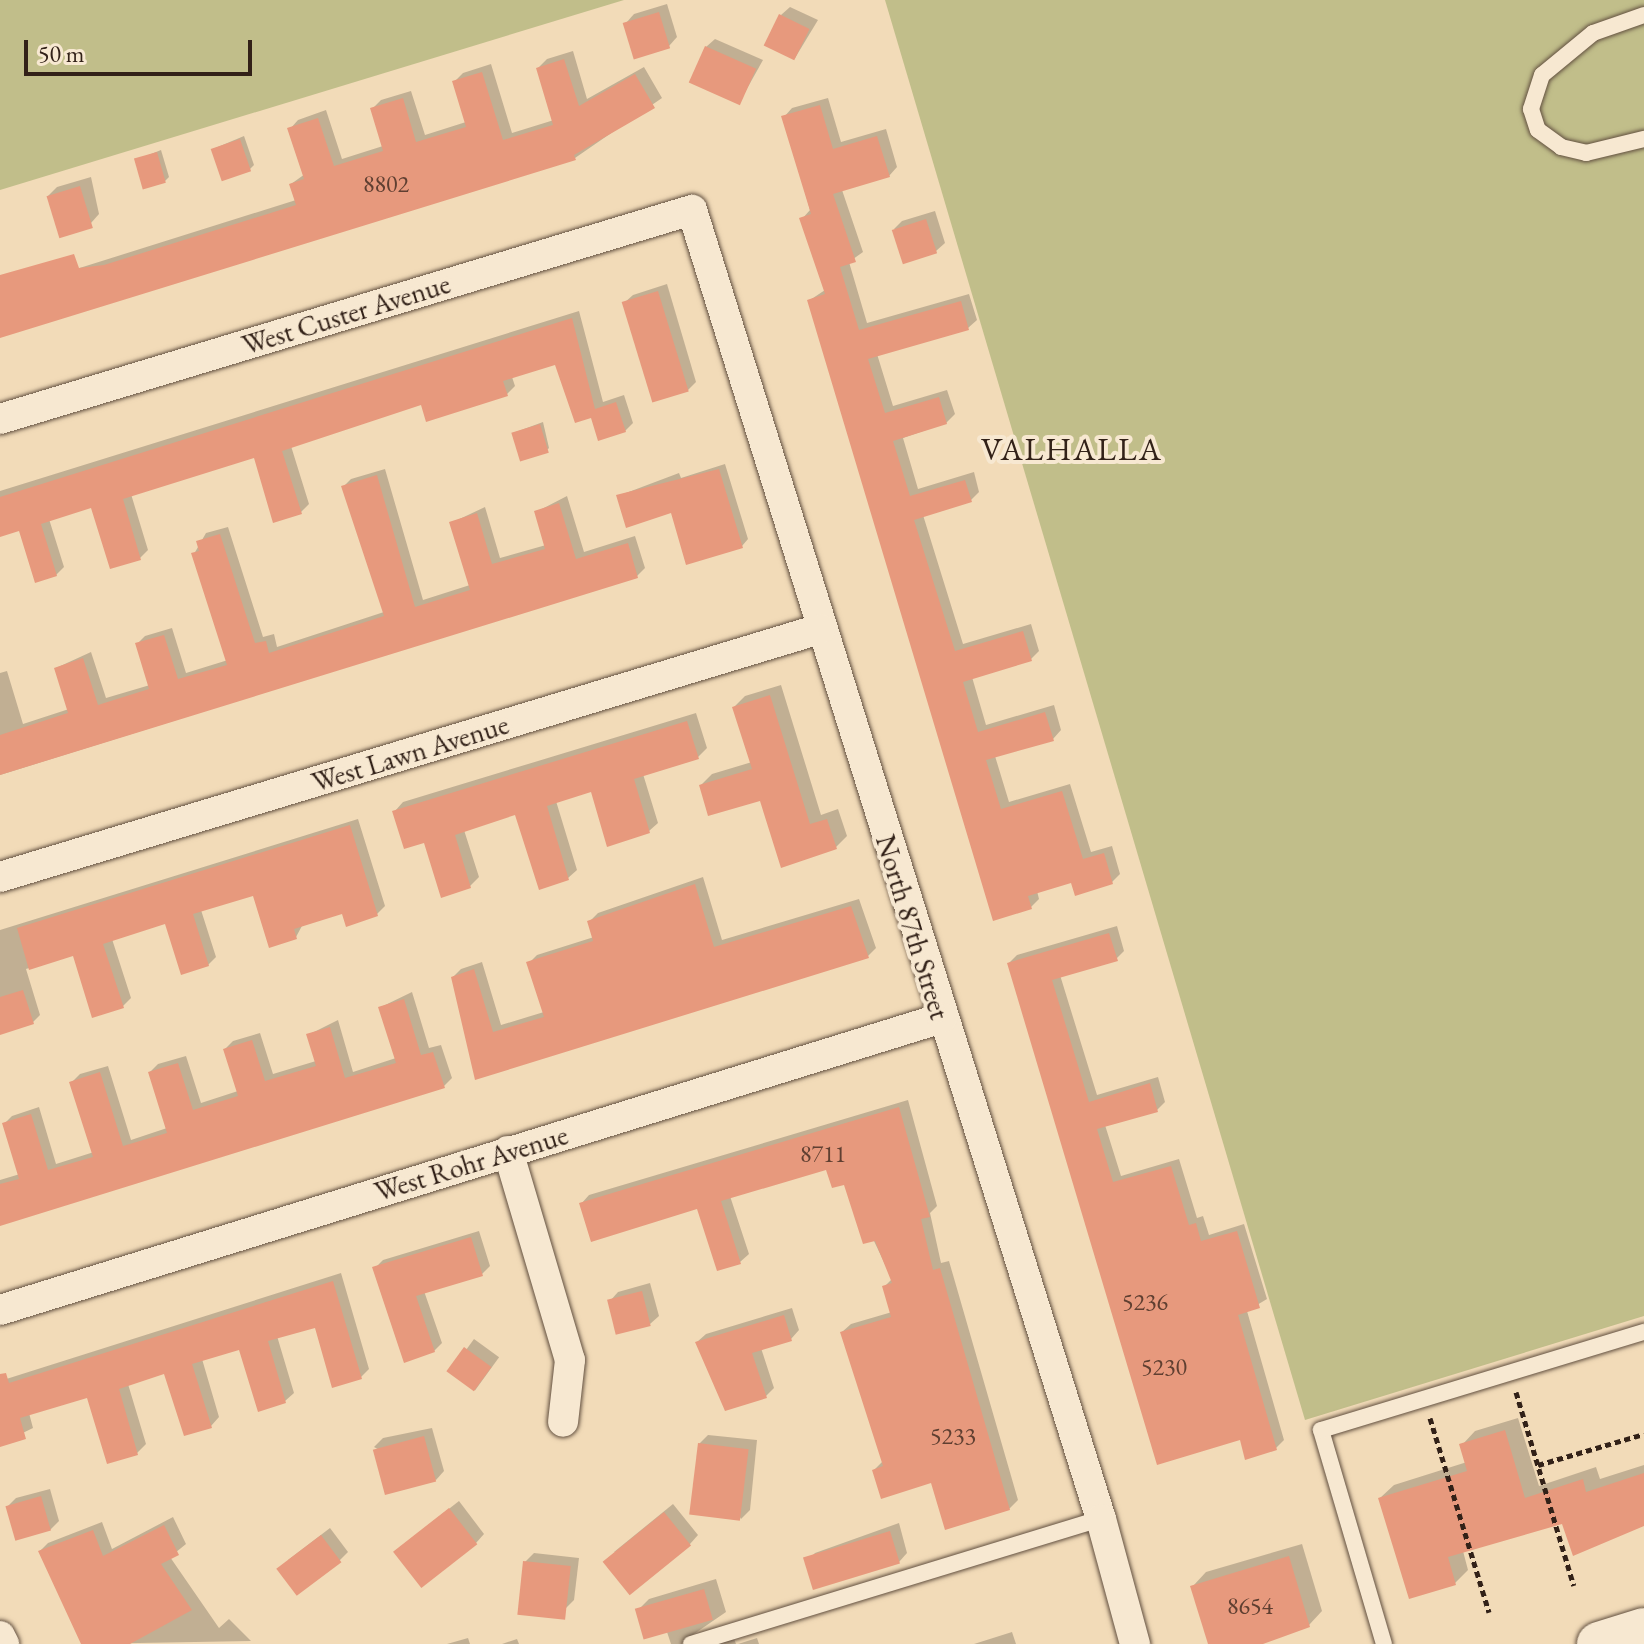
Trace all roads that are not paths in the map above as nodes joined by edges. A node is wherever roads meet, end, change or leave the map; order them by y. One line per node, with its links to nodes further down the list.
1 (1644, 15): 2 (lane)
2 (1644, 139)
3 (692, 210): 4 (street, West Custer Avenue); 5 (street, North 87th Street)
4 (0, 419)
5 (820, 629): 6 (street, West Lawn Avenue); 7 (street, North 87th Street)
6 (0, 877)
7 (942, 1018): 8 (street, West Rohr Avenue); 12 (street, North 87th Street)
8 (508, 1151): 9 (street, West Rohr Avenue); 11 (street)
9 (0, 1310)
10 (1644, 1332): 18 (lane)
11 (563, 1422)
12 (1101, 1519): 16 (lane); 17 (street, North 87th Street)
13 (1644, 1630): 19 (street)
14 (0, 1636): 15 (street)
15 (4, 1644)
16 (691, 1644)
17 (1135, 1644)
18 (1384, 1644)
19 (1599, 1644)

